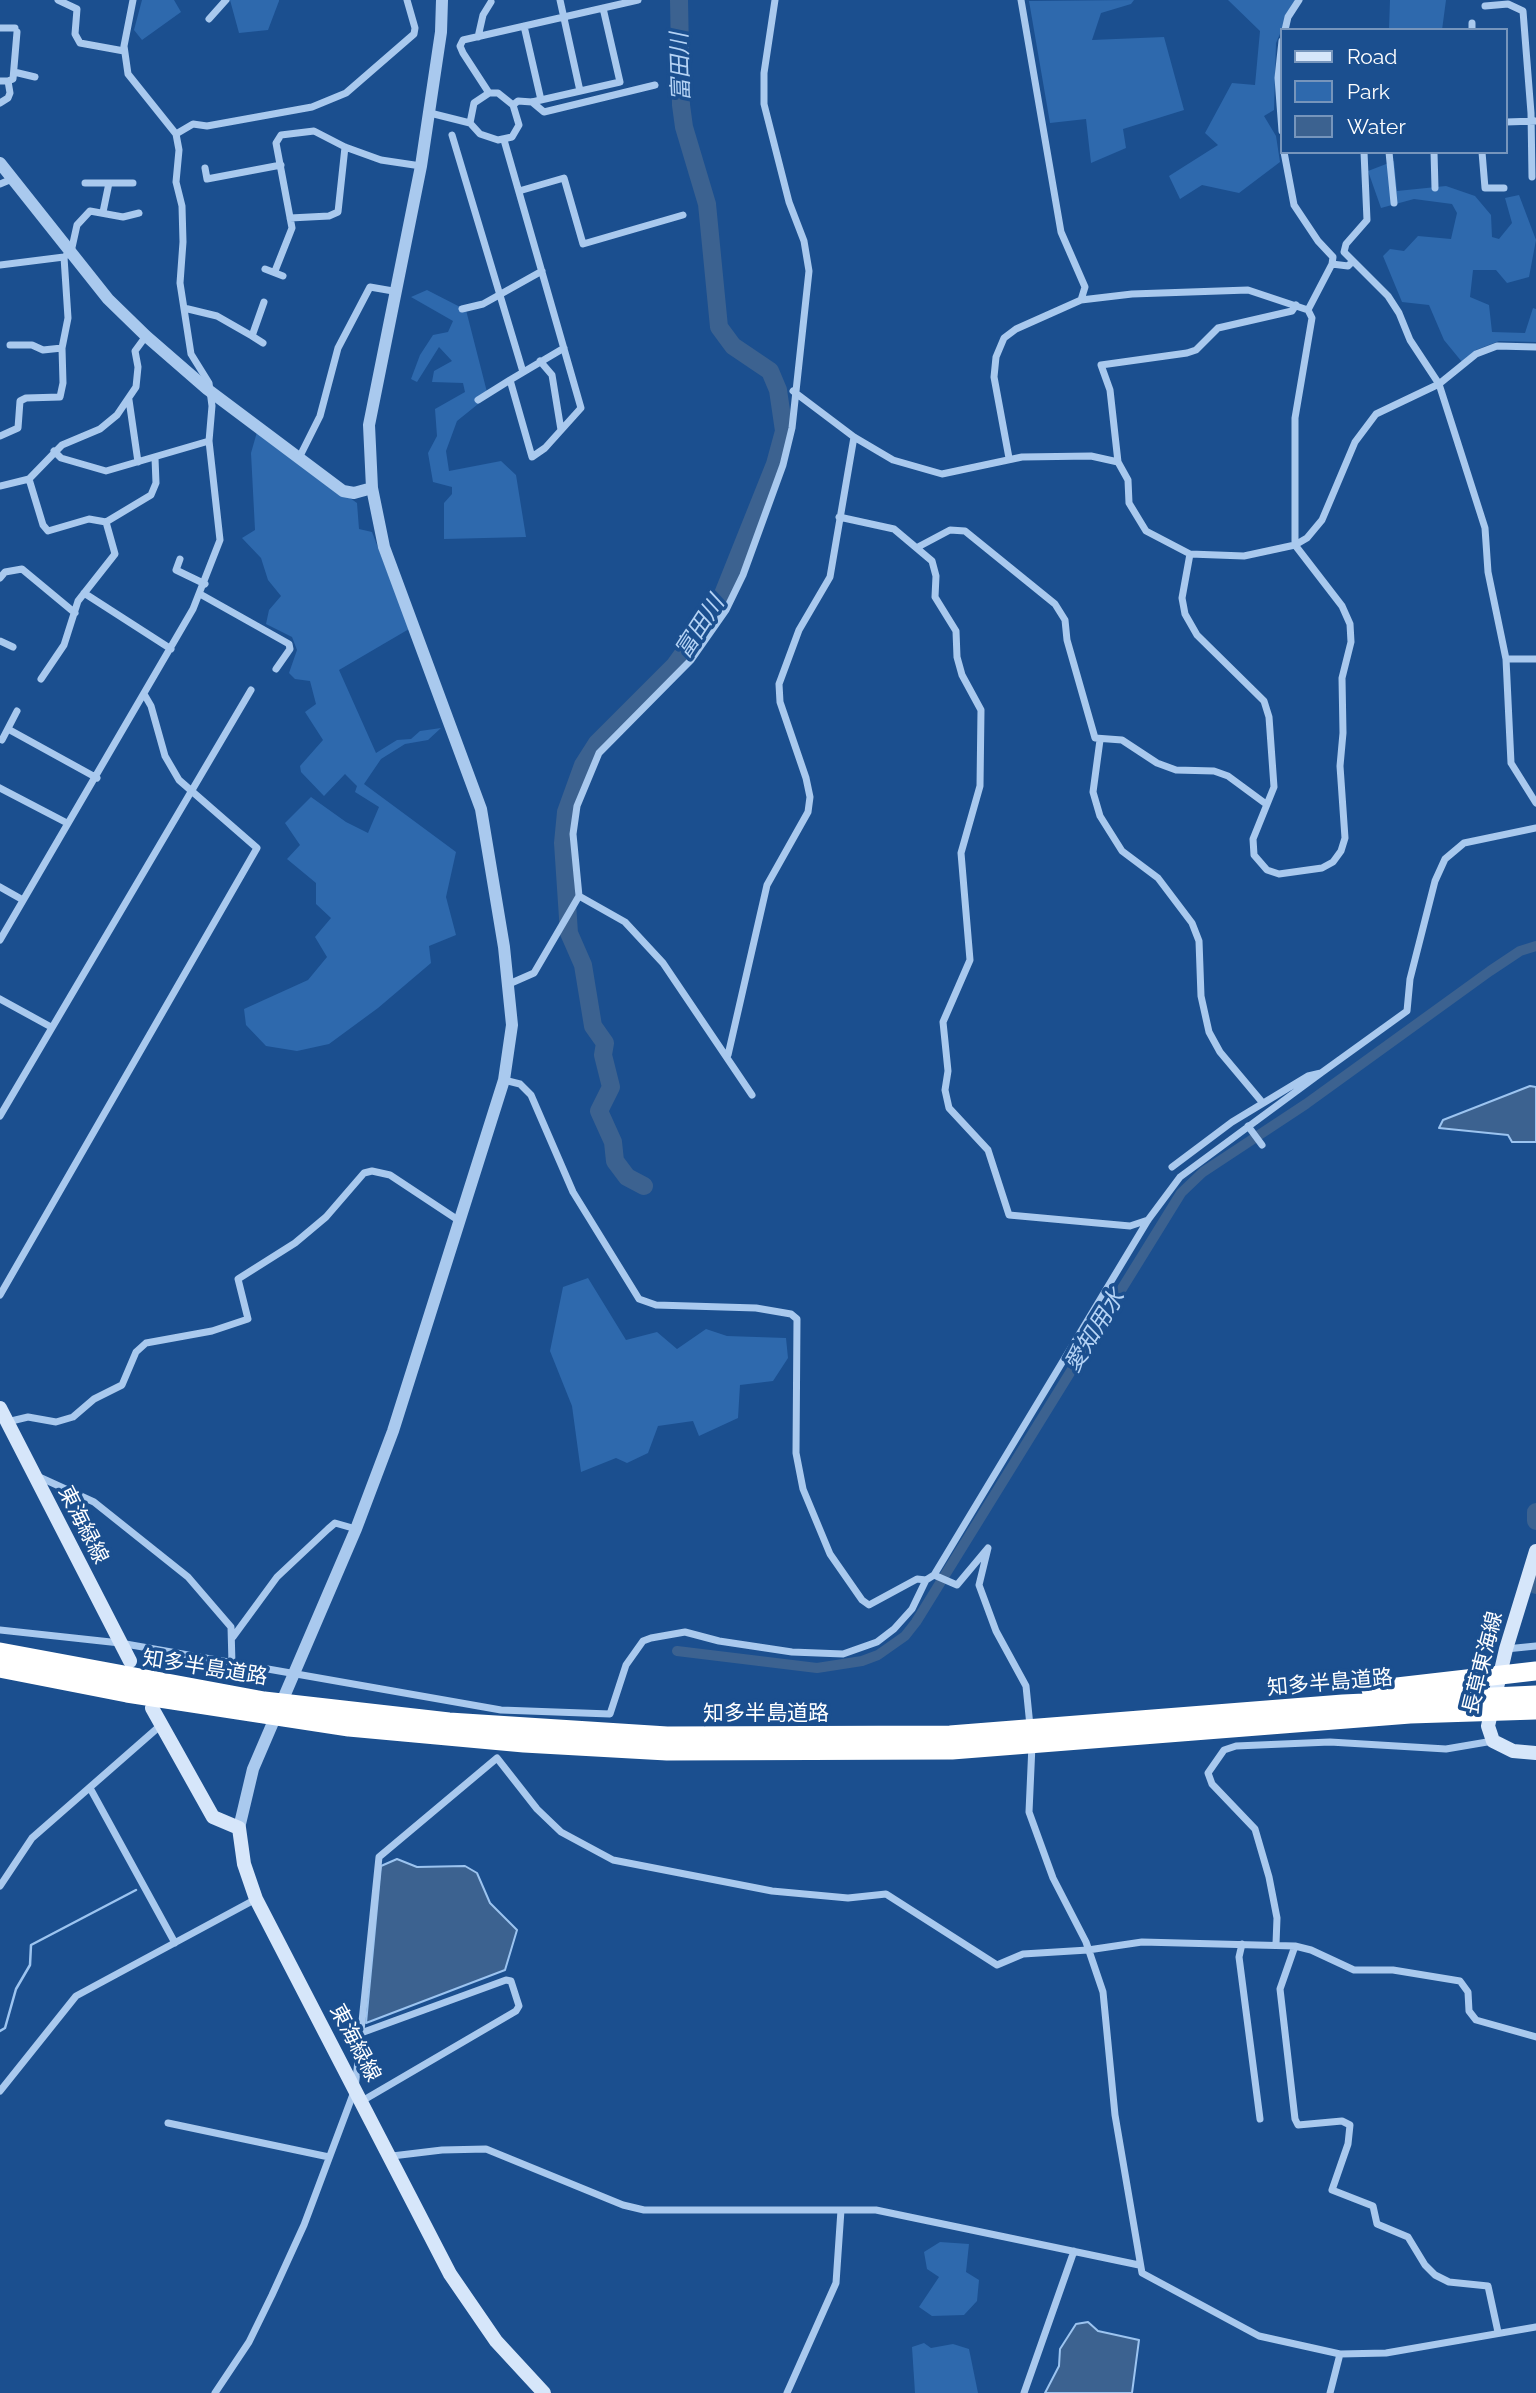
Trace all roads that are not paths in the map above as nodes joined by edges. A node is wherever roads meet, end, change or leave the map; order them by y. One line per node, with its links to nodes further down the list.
1 (58, 0): 21 (street)
2 (133, 0): 21 (street)
3 (226, 0): 16 (street)
4 (407, 0): 37 (street)
5 (442, 0): 33 (street)
6 (560, 0): 15 (street)
7 (638, 0): 12 (street)
8 (775, 0): 91 (street)
9 (1021, 0): 73 (street)
10 (1299, 0): 19 (street)
11 (491, 2): 20 (street)
12 (617, 2): 14 (street)
13 (1485, 6): 34 (street)
14 (603, 8): 15 (street); 27 (street)
15 (563, 17): 17 (street); 27 (street)
16 (209, 19)
17 (524, 26): 20 (street); 29 (street)
18 (0, 28): 23 (street)
19 (1285, 28)
20 (478, 37): 28 (street)
21 (124, 51): 37 (street)
22 (1280, 60): 31 (street)
23 (14, 72): 24 (street); 25 (street)
24 (36, 77)
25 (4, 81): 30 (street)
26 (655, 85): 29 (street)
27 (580, 91): 29 (street)
28 (489, 93): 32 (street); 36 (street)
29 (536, 101): 32 (street)
30 (0, 103)
31 (1280, 104)
32 (513, 105): 39 (street)
33 (430, 113): 36 (street); 48 (street)
34 (1533, 121): 35 (street); 50 (street)
35 (1508, 122)
36 (470, 123): 39 (street)
37 (176, 134): 76 (street)
38 (452, 135): 72 (street)
39 (504, 139): 57 (street)
40 (345, 148): 47 (street); 48 (street); 62 (street)
41 (1284, 154): 65 (street)
42 (1364, 154): 64 (street)
43 (1389, 154): 58 (street)
44 (1434, 154): 55 (street)
45 (1482, 154): 56 (street)
46 (0, 163): 51 (street)
47 (281, 165): 49 (street); 62 (street)
48 (421, 166): 71 (street)
49 (205, 168)
50 (1532, 177)
51 (6, 181): 63 (street)
52 (85, 183): 53 (street)
53 (109, 183): 54 (street); 59 (street)
54 (134, 183)
55 (1435, 188)
56 (1504, 188)
57 (519, 191): 61 (street); 69 (street)
58 (1394, 203)
59 (103, 212): 60 (street); 63 (street)
60 (139, 214)
61 (683, 215)
62 (290, 218): 68 (street)
63 (67, 255): 66 (street); 79 (street); 84 (street)
64 (1352, 262): 65 (street); 89 (street)
65 (1332, 264): 78 (street)
66 (0, 265)
67 (265, 269): 68 (street)
68 (275, 271): 70 (street)
69 (542, 271): 72 (street); 85 (street)
70 (283, 276)
71 (393, 291): 99 (street); 106 (street)
72 (500, 295): 77 (street); 87 (street)
73 (1080, 300): 75 (street); 101 (street)
74 (264, 302): 80 (street)
75 (1296, 305): 78 (street); 103 (street)
76 (184, 308): 80 (street); 90 (street)
77 (462, 309)
78 (1308, 310): 109 (street)
79 (146, 336): 90 (street); 92 (street)
80 (252, 336): 81 (street)
81 (263, 343)
82 (10, 345): 84 (street)
83 (1536, 347): 89 (street)
84 (62, 348): 95 (street)
85 (564, 348): 86 (street); 94 (street)
86 (540, 361): 87 (street); 94 (street)
87 (523, 372): 88 (street)
88 (510, 380): 93 (street); 94 (street)
89 (1440, 384): 109 (street); 121 (street)
90 (207, 389): 97 (street); 99 (street)
91 (793, 391): 96 (street); 139 (street)
92 (129, 400): 98 (street); 102 (street)
93 (478, 400)
94 (561, 430)
95 (0, 436)
96 (854, 437): 101 (street); 107 (street)
97 (209, 441): 100 (street); 114 (street)
98 (54, 451): 102 (street); 104 (street)
99 (300, 456): 106 (street)
100 (155, 458): 102 (street); 108 (street)
101 (1009, 458): 103 (street)
102 (138, 462)
103 (1118, 462): 111 (street)
104 (29, 479): 105 (street); 108 (street)
105 (0, 486)
106 (372, 488): 142 (street)
107 (839, 517): 110 (street); 145 (street)
108 (106, 522): 115 (street)
109 (1295, 545): 111 (street); 135 (street)
110 (918, 547): 130 (street); 155 (street)
111 (1190, 554): 135 (street)
112 (180, 559): 114 (street)
113 (0, 578): 117 (street)
114 (205, 584): 116 (street)
115 (84, 593): 117 (street); 120 (street)
116 (200, 594): 120 (street); 123 (street)
117 (75, 613): 124 (street)
118 (0, 641): 119 (street)
119 (13, 647)
120 (171, 649): 126 (street)
121 (1506, 659): 122 (street); 134 (street)
122 (1536, 659)
123 (276, 669)
124 (41, 679)
125 (251, 690): 133 (street)
126 (144, 694): 131 (street); 133 (street)
127 (17, 711): 128 (street)
128 (8, 729): 129 (street); 131 (street)
129 (2, 740)
130 (1100, 740): 135 (street); 149 (street)
131 (97, 778): 136 (street)
132 (0, 788): 136 (street)
133 (191, 790): 144 (street); 156 (street)
134 (1536, 803)
135 (1266, 804)
136 (67, 823): 140 (street)
137 (1536, 828): 146 (street)
138 (0, 887): 140 (street)
139 (579, 896): 142 (street); 145 (street)
140 (23, 900): 141 (street)
141 (0, 940)
142 (509, 984): 147 (street)
143 (0, 999): 144 (street)
144 (51, 1027): 150 (street)
145 (727, 1055): 148 (street)
146 (1321, 1073): 149 (street); 151 (street)
147 (504, 1080): 154 (street); 163 (street)
148 (752, 1095)
149 (1262, 1102): 153 (street)
150 (0, 1116)
151 (1248, 1126): 152 (street); 155 (street)
152 (1262, 1145)
153 (1172, 1167)
154 (458, 1220): 158 (street); 160 (street)
155 (1148, 1220): 162 (street)
156 (0, 1295)
157 (0, 1408): 158 (main road, 東海緑線)
158 (6, 1422): 159 (main road, 東海緑線)
159 (33, 1476): 165 (street); 166 (main road, 東海緑線)
160 (356, 1529): 165 (street); 174 (street)
161 (1536, 1552): 168 (main road, 長草東海線)
162 (934, 1575): 163 (street); 194 (street)
163 (926, 1580): 174 (street)
164 (0, 1630): 166 (street)
165 (233, 1637): 171 (street)
166 (120, 1643): 170 (main road, 東海緑線); 171 (street)
167 (1536, 1646): 168 (street)
168 (1506, 1649): 182 (main road, 長草東海線)
169 (0, 1652): 177 (highway, 知多半島道路)
170 (130, 1661)
171 (232, 1664): 174 (street)
172 (0, 1668): 177 (highway, 知多半島道路)
173 (1536, 1671): 180 (highway)
174 (293, 1675): 187 (street)
175 (1536, 1695): 182 (highway, 知多半島道路)
176 (152, 1707): 184 (main road)
177 (262, 1708): 181 (highway, 知多半島道路)
178 (1471, 1710): 180 (highway, 知多半島道路); 181 (highway, 知多半島道路); 182 (highway, 知多半島道路); 182 (highway)
179 (1536, 1710): 182 (highway, 知多半島道路)
180 (1261, 1711): 181 (highway, 知多半島道路)
181 (292, 1712)
182 (1501, 1717): 183 (highway); 185 (main road, 長草東海線); 192 (street)
183 (1536, 1721)
184 (162, 1725): 186 (street); 187 (main road)
185 (1536, 1753)
186 (90, 1788): 188 (street); 190 (street)
187 (239, 1828): 189 (main road, 東海緑線)
188 (0, 1886)
189 (257, 1899): 190 (street); 198 (main road, 東海緑線)
190 (175, 1943): 197 (street)
191 (1242, 1944): 192 (street); 194 (street); 199 (street)
192 (1276, 1944): 193 (street)
193 (1295, 1947): 196 (street); 207 (street)
194 (1088, 1950): 195 (street); 205 (street)
195 (361, 2033): 198 (street); 198 (street)
196 (1536, 2037)
197 (0, 2091)
198 (359, 2095): 201 (main road, 東海緑線); 202 (street)
199 (1260, 2119)
200 (167, 2123): 202 (street)
201 (391, 2156): 203 (street); 210 (main road, 東海緑線)
202 (330, 2157): 209 (street)
203 (841, 2210): 204 (street); 211 (street)
204 (1074, 2252): 205 (street); 212 (street)
205 (1139, 2265): 208 (street)
206 (1536, 2328): 207 (street)
207 (1498, 2332): 208 (street)
208 (1340, 2354): 213 (street)
209 (215, 2393)
210 (544, 2393)
211 (787, 2393)
212 (1024, 2393)
213 (1331, 2393)

